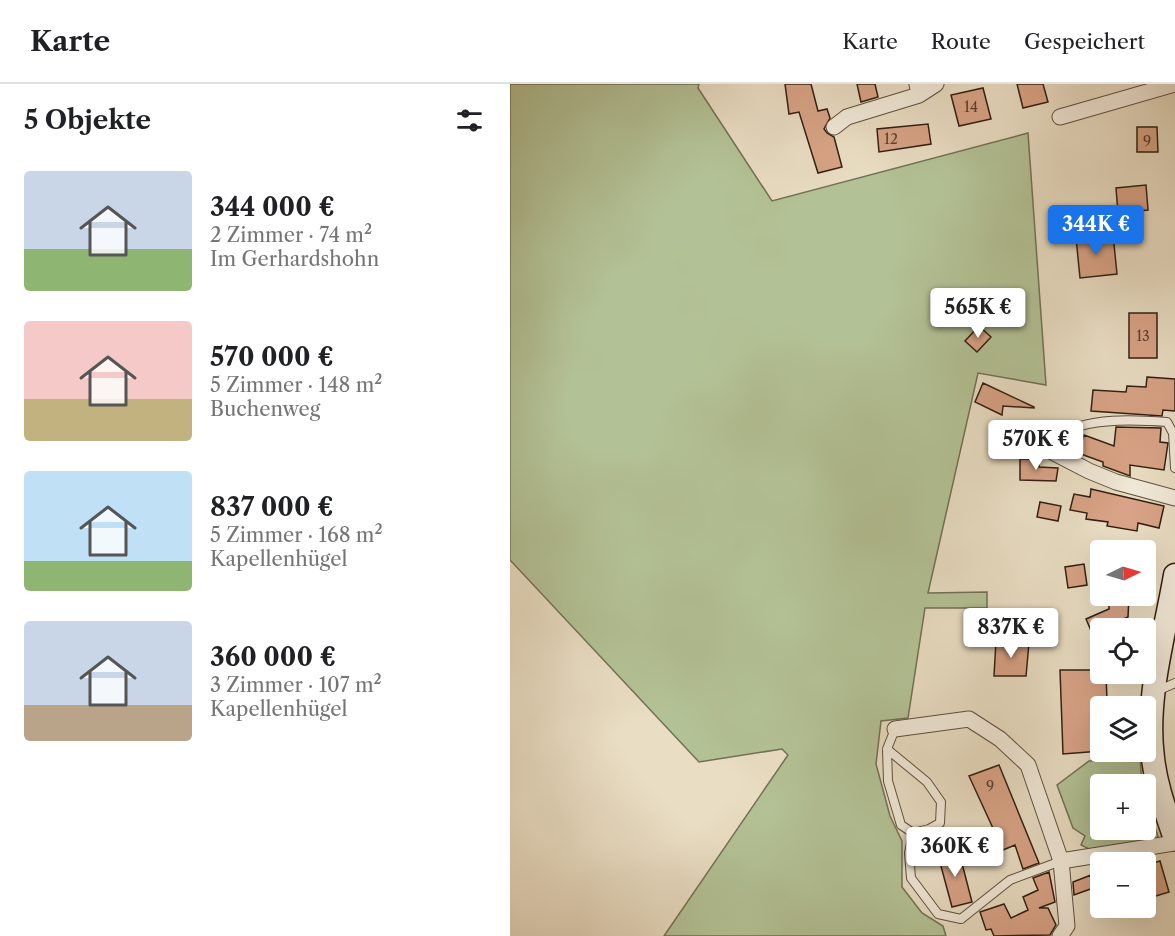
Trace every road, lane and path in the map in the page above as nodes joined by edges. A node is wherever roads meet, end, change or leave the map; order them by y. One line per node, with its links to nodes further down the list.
1 (936, 84): 3 (street)
2 (1175, 84): 4 (street)
3 (918, 90): 5 (street)
4 (1060, 117)
5 (834, 127)
6 (1010, 430): 7 (street)
7 (1052, 452): 8 (lane); 9 (street)
8 (1175, 468)
9 (1175, 498)
10 (1175, 575): 12 (main road)
11 (1175, 684): 12 (lane)
12 (1154, 693): 16 (main road)
13 (895, 729): 14 (lane); 17 (street)
14 (887, 750): 15 (lane); 15 (lane)
15 (913, 833): 17 (lane)
16 (1175, 841): 17 (street)
17 (1061, 861): 18 (street)
18 (1065, 933)

